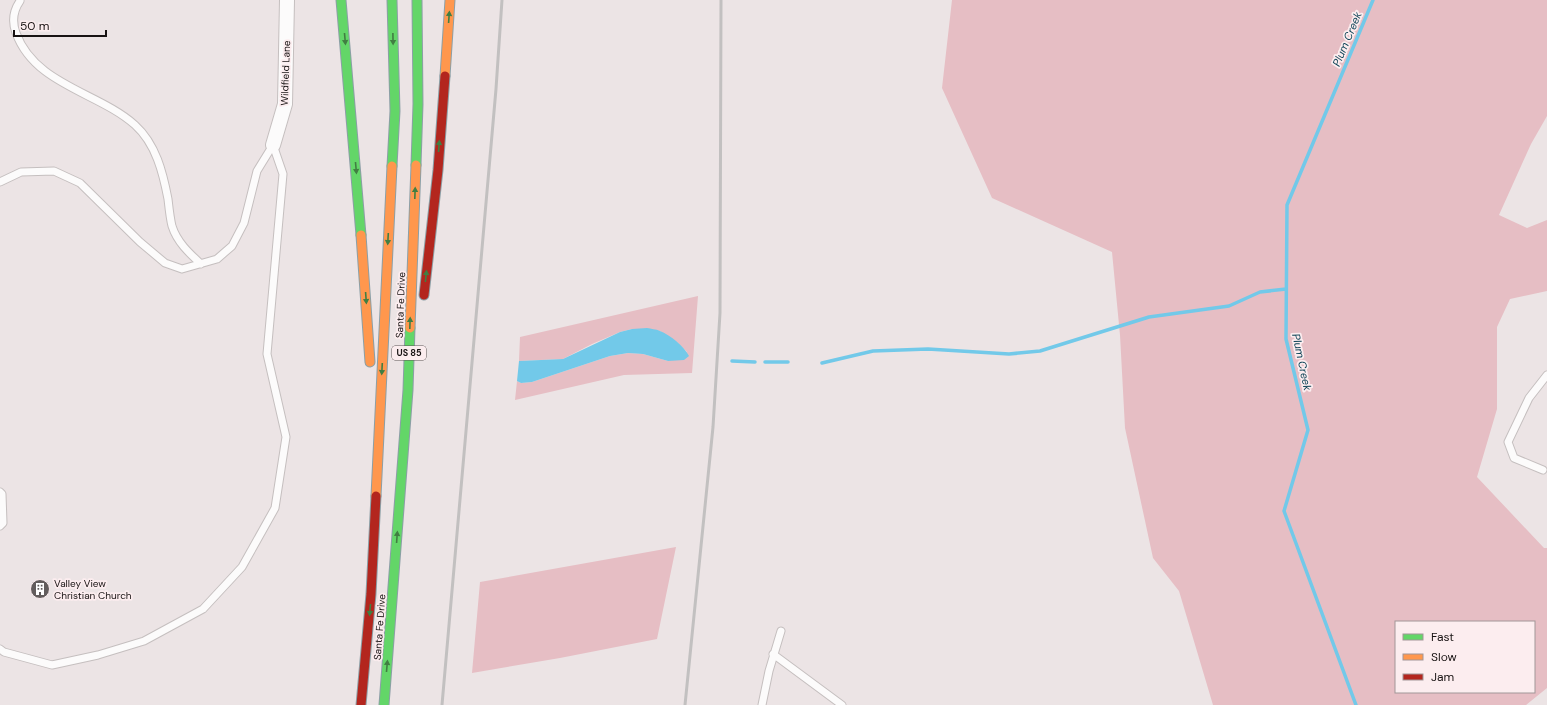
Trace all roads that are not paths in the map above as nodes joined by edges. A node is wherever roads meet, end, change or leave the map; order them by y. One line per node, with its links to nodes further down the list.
1 (287, 0): 7 (street, Wildfield Lane)
2 (341, 0): 12 (highway, one-way to 12)
3 (392, 0): 19 (highway, Santa Fe Drive / US 85, one-way to 19)
4 (417, 0): 15 (highway, Santa Fe Drive / US 85, one-way to 4)
5 (450, 0): 10 (highway, one-way to 5)
6 (20, 1): 9 (lane)
7 (273, 145): 9 (lane); 21 (lane)
8 (0, 182): 9 (lane)
9 (201, 264)
10 (423, 307)
11 (419, 338): 15 (highway)
12 (370, 369)
13 (1547, 375): 16 (lane)
14 (371, 411): 19 (highway)
15 (403, 453): 24 (highway, Santa Fe Drive / US 85, one-way to 15)
16 (1543, 470)
17 (0, 492): 18 (lane)
18 (0, 526)
19 (371, 594): 23 (highway, Santa Fe Drive / US 85, one-way to 23)
20 (781, 631): 22 (lane)
21 (0, 649)
22 (773, 654): 25 (lane); 26 (lane)
23 (361, 705)
24 (384, 705)
25 (762, 705)
26 (842, 705)

